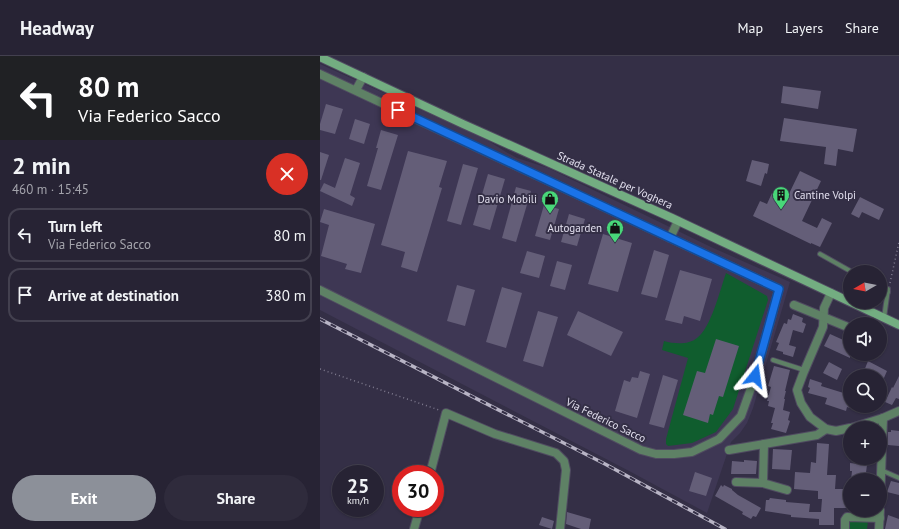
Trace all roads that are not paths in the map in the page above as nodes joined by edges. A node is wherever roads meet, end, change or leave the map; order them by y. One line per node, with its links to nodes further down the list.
1 (320, 58): 3 (main road, Strada Statale per Voghera)
2 (320, 74): 4 (street, Via Federico Sacco)
3 (363, 77): 4 (street); 5 (main road, Strada Statale per Voghera)
4 (356, 90): 6 (street, Via Federico Sacco)
5 (678, 221): 6 (street); 10 (main road, Strada Statale per Voghera)
6 (670, 238): 9 (street, Via Federico Sacco)
7 (820, 254): 8 (lane)
8 (843, 267)
9 (320, 290)
10 (831, 293): 12 (street); 13 (main road, Strada Statale per Voghera)
11 (794, 305): 12 (street)
12 (824, 316): 15 (street); 18 (street)
13 (882, 317)
14 (887, 319): 16 (main road, Strada Statale per Voghera)
15 (843, 325)
16 (899, 325)
17 (773, 360): 18 (lane)
18 (804, 370): 22 (street)
19 (899, 410): 20 (street)
20 (883, 418): 21 (street); 27 (street)
21 (873, 421)
22 (826, 429): 23 (street); 24 (street)
23 (843, 430)
24 (764, 444): 25 (street); 31 (street)
25 (729, 450)
26 (432, 465): 37 (street)
27 (881, 470): 28 (street); 29 (lane)
28 (881, 473)
29 (899, 478)
30 (736, 482): 31 (street)
31 (763, 483): 32 (street)
32 (787, 490)
33 (417, 517): 36 (street)
34 (846, 517): 38 (street)
35 (880, 517): 39 (street)
36 (414, 529)
37 (560, 529)
38 (845, 529)
39 (878, 529)

